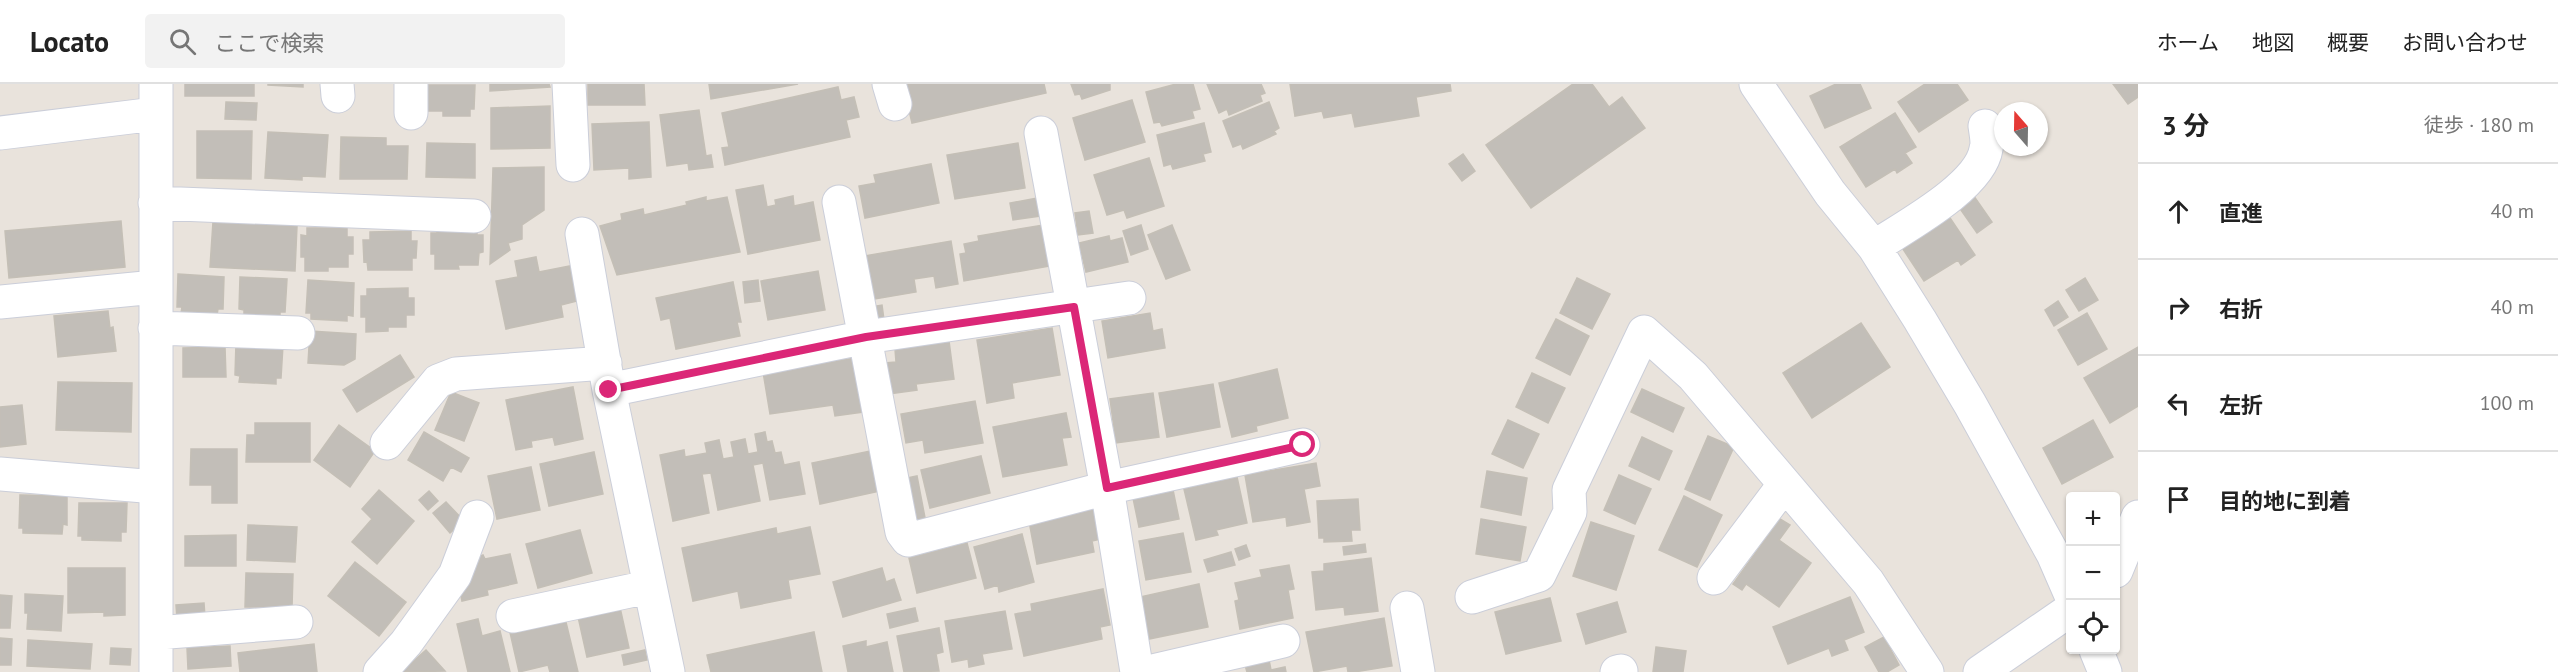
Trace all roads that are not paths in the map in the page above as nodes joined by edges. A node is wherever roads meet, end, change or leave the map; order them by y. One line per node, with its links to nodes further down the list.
1 (569, 84): 7 (street)
2 (1756, 84): 12 (street)
3 (155, 99): 5 (street); 9 (street)
4 (1985, 126): 12 (street)
5 (0, 133)
6 (1041, 133): 16 (street)
7 (573, 165)
8 (839, 202): 19 (street)
9 (155, 203): 10 (street); 13 (street)
10 (474, 216)
11 (582, 234): 20 (street)
12 (1874, 247): 31 (street)
13 (155, 287): 15 (street); 17 (street)
14 (1129, 298): 16 (street)
15 (0, 302)
16 (1074, 307): 19 (street); 26 (street)
17 (155, 328): 18 (street); 25 (street)
18 (298, 333)
19 (866, 337): 20 (street); 26 (street)
20 (607, 376): 21 (street); 32 (street)
21 (387, 444)
22 (1303, 445): 26 (street)
23 (0, 474): 25 (street)
24 (1784, 485): 30 (street); 33 (street); 47 (street)
25 (156, 486): 38 (street)
26 (1107, 488): 44 (street)
27 (477, 517): 42 (street)
28 (2138, 517): 29 (street)
29 (2120, 559)
30 (1714, 578)
31 (2066, 584)
32 (648, 588): 36 (street); 43 (street)
33 (1472, 597)
34 (1407, 608): 46 (street)
35 (2066, 613): 48 (street)
36 (513, 616)
37 (296, 622): 38 (street)
38 (156, 633): 41 (street)
39 (1283, 641): 45 (street)
40 (2098, 654): 49 (street)
41 (156, 672)
42 (380, 672)
43 (668, 672)
44 (1137, 672)
45 (1148, 672)
46 (1418, 672)
47 (1927, 672)
48 (1980, 672)
49 (2105, 672)

